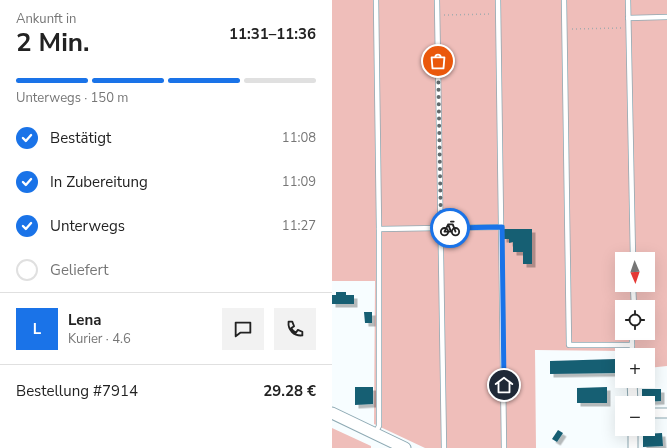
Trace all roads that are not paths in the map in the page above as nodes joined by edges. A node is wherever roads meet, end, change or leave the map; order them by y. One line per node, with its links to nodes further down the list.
1 (376, 0): 10 (lane)
2 (437, 0): 9 (lane)
3 (498, 0): 8 (lane)
4 (564, 0): 13 (lane)
5 (628, 0): 7 (lane)
6 (667, 17): 7 (lane)
7 (628, 18): 11 (lane)
8 (502, 227): 9 (lane); 21 (lane)
9 (441, 228): 10 (lane); 20 (lane)
10 (379, 229): 17 (lane)
11 (633, 252)
12 (632, 340): 13 (lane)
13 (632, 345)
14 (332, 413): 17 (street)
15 (655, 413): 16 (street)
16 (667, 413)
17 (375, 434): 19 (street)
18 (633, 436): 22 (street)
19 (405, 448)
20 (444, 448)
21 (504, 448)
22 (633, 448)

